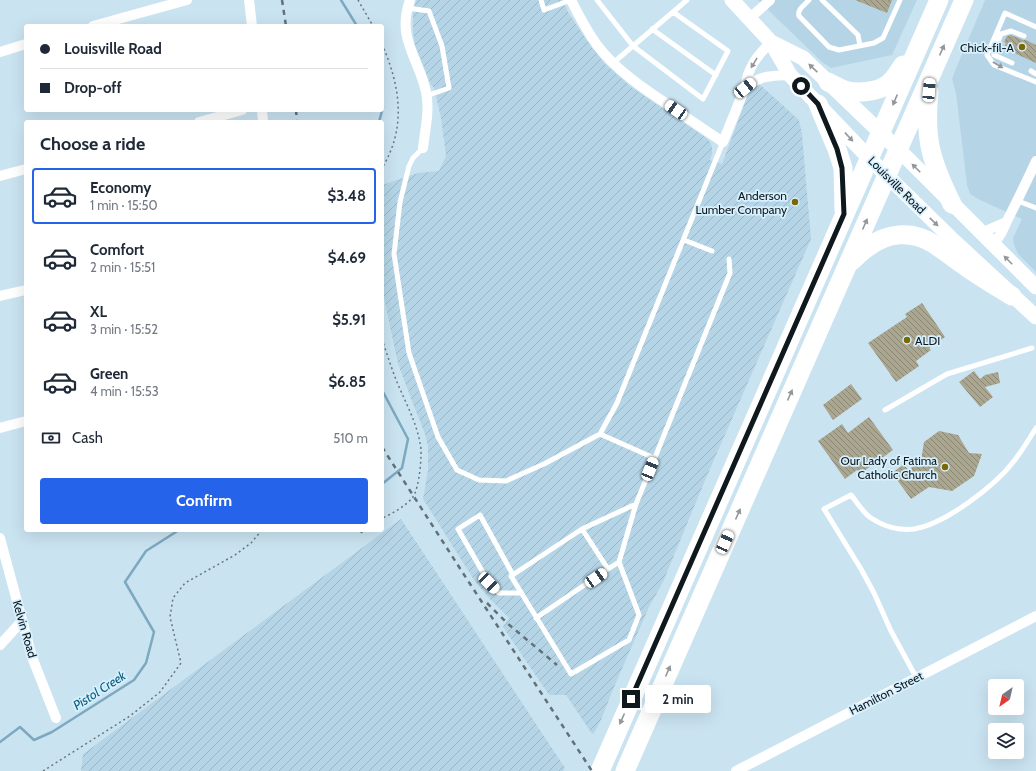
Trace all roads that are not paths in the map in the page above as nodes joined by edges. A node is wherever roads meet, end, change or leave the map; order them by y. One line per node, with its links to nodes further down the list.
1 (187, 0): 17 (street)
2 (249, 0): 18 (street)
3 (540, 0): 4 (lane)
4 (571, 0): 30 (street)
5 (597, 0): 27 (lane)
6 (687, 0): 15 (lane)
7 (732, 0): 16 (main road, Louisville Road)
8 (770, 0): 16 (street)
9 (809, 0): 28 (lane)
10 (822, 0): 28 (lane)
11 (900, 0): 28 (lane)
12 (939, 0): 22 (highway)
13 (964, 0): 34 (highway, one-way to 13)
14 (408, 4): 38 (street); 38 (lane)
15 (673, 12): 21 (lane); 32 (lane)
16 (749, 19): 25 (main road, Louisville Road)
17 (100, 24)
18 (252, 24)
19 (999, 26): 20 (lane); 23 (lane); 36 (lane, one-way to 36)
20 (1036, 27)
21 (652, 29): 27 (lane); 32 (lane)
22 (924, 34): 35 (highway); 42 (highway, one-way to 42)
23 (1001, 34): 24 (lane); 31 (lane)
24 (1024, 36)
25 (771, 42): 33 (main road, Louisville Road); 35 (main road, Louisville Road, one-way to 25); 37 (street, one-way to 37)
26 (24, 45): 29 (street)
27 (633, 46): 30 (lane); 32 (lane)
28 (860, 46)
29 (0, 52)
30 (613, 63): 43 (street)
31 (1012, 63)
32 (716, 75)
33 (790, 75): 37 (street); 39 (main road, Louisville Road)
34 (930, 77): 45 (highway); 52 (highway)
35 (828, 82): 42 (main road, Louisville Road)
36 (1036, 82)
37 (745, 88): 43 (street)
38 (426, 96): 44 (street)
39 (818, 104): 46 (main road, Louisville Road, one-way to 46); 54 (highway)
40 (235, 112): 41 (street)
41 (206, 120)
42 (881, 134): 45 (main road, Louisville Road); 46 (highway)
43 (723, 142): 57 (lane)
44 (423, 148): 73 (lane)
45 (898, 150): 49 (highway); 52 (main road, Louisville Road, one-way to 45)
46 (870, 158): 49 (main road, Louisville Road); 54 (highway)
47 (1036, 161): 51 (street)
48 (24, 170): 50 (street)
49 (887, 175): 58 (main road, Louisville Road, one-way to 58); 62 (highway, one-way to 49)
50 (0, 176)
51 (1018, 201): 53 (lane); 55 (street)
52 (952, 204): 56 (main road, Louisville Road)
53 (1036, 208)
54 (844, 214): 89 (highway, one-way to 89)
55 (1006, 222): 56 (street); 59 (street)
56 (981, 233): 59 (main road, Louisville Road)
57 (684, 240): 60 (lane); 73 (lane)
58 (955, 242): 59 (main road); 66 (main road, Louisville Road)
59 (992, 244): 63 (main road, Louisville Road, one-way to 59)
60 (712, 251)
61 (729, 259): 74 (lane)
62 (846, 266): 66 (highway); 90 (highway, one-way to 62)
63 (1036, 287)
64 (24, 290): 65 (street)
65 (0, 296)
66 (1012, 296): 67 (main road, Louisville Road)
67 (1036, 317)
68 (1032, 348): 69 (lane)
69 (884, 410)
70 (24, 422): 71 (street)
71 (0, 428)
72 (1036, 428): 87 (lane)
73 (600, 434): 74 (lane)
74 (654, 458): 75 (lane)
75 (636, 504): 76 (lane); 79 (lane)
76 (582, 529): 80 (lane); 81 (lane)
77 (0, 538): 78 (street, Kelvin Road)
78 (2, 554): 85 (street, Kelvin Road)
79 (619, 562): 80 (lane); 84 (lane)
80 (608, 570): 84 (lane)
81 (513, 575): 82 (lane); 82 (lane)
82 (521, 593): 84 (lane)
83 (1036, 616): 87 (street, Hamilton Street)
84 (536, 618)
85 (22, 621): 86 (street); 88 (street, Kelvin Road)
86 (0, 645)
87 (916, 677): 91 (street, Hamilton Street)
88 (56, 718)
89 (600, 771)
90 (625, 771)
91 (736, 771)

